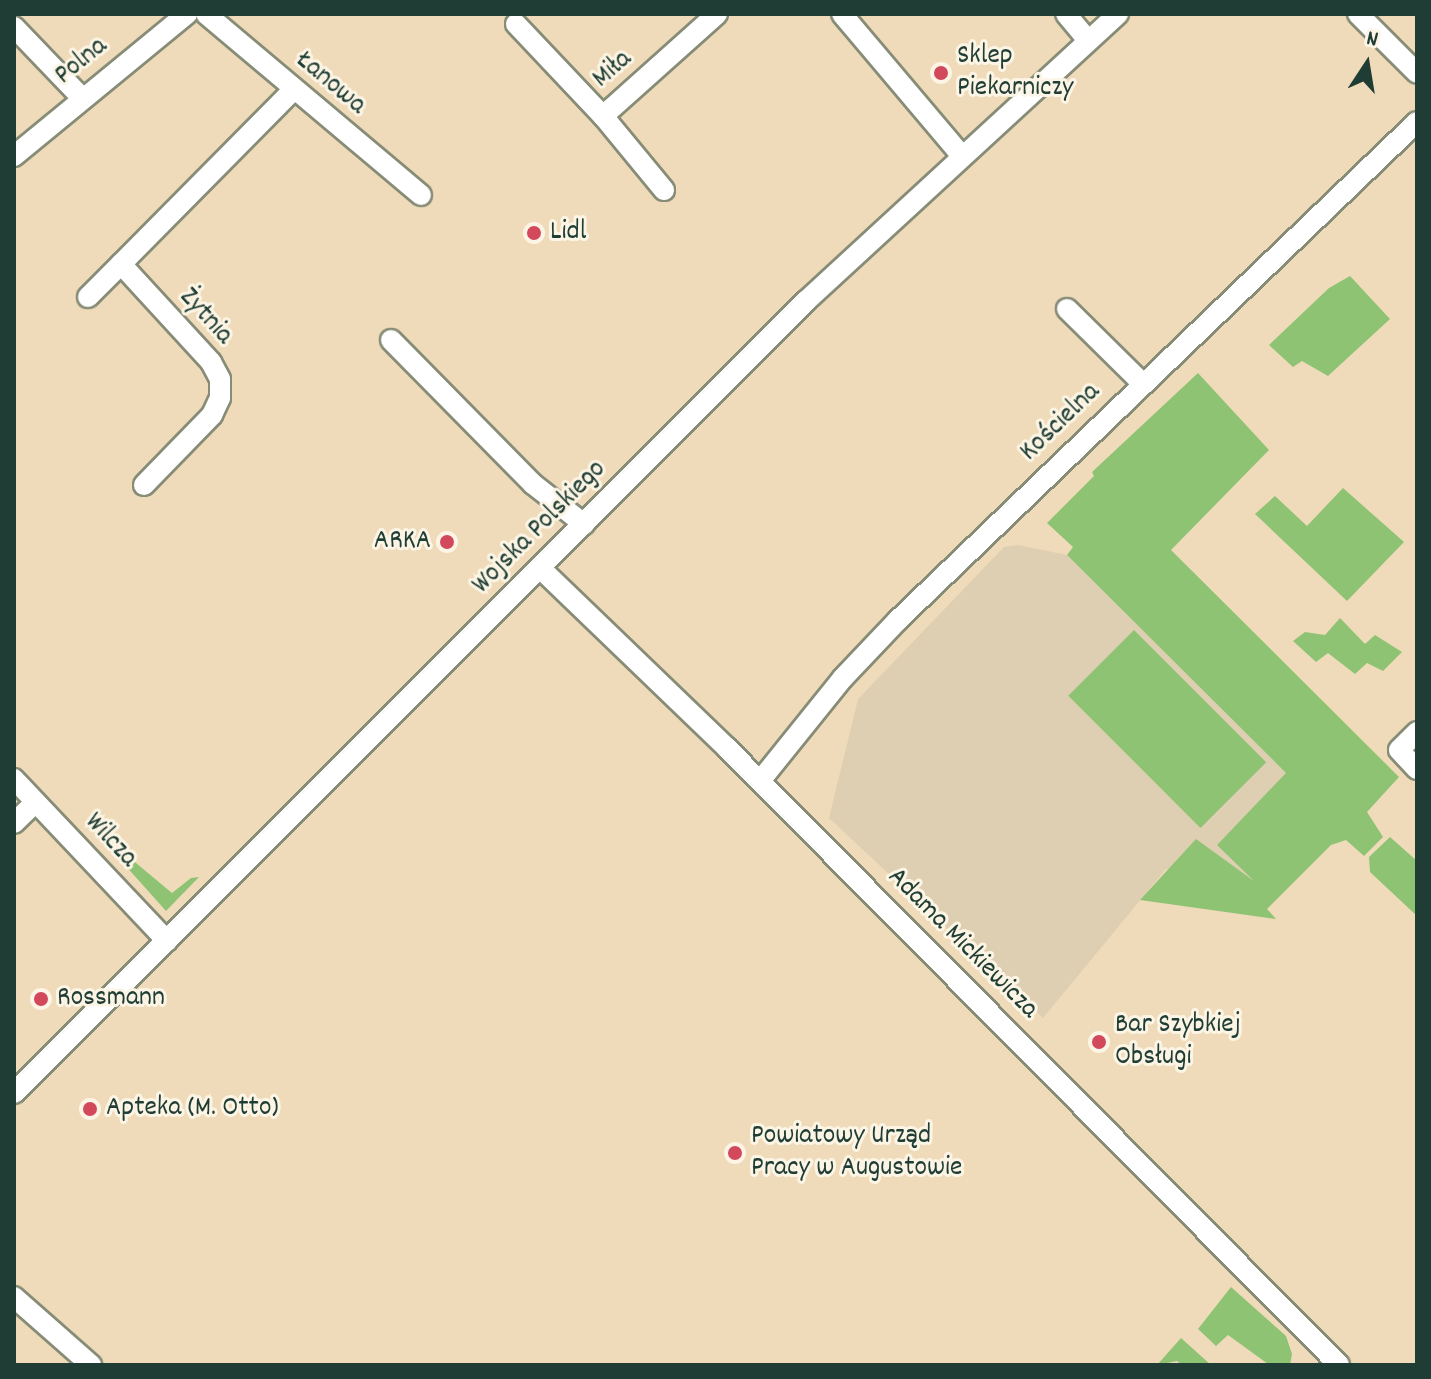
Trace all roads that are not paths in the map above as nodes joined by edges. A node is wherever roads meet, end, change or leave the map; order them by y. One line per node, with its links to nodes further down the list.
1 (187, 14): 13 (street, Polna)
2 (206, 14): 12 (street, Łanowa)
3 (717, 14): 14 (street, Miła)
4 (842, 14): 17 (street)
5 (1066, 14): 10 (street)
6 (1118, 14): 10 (street, Wojska Polskiego)
7 (1358, 14): 11 (street)
8 (516, 24): 14 (street, Miła)
9 (14, 27): 13 (street)
10 (1088, 40): 17 (street, Wojska Polskiego)
11 (1417, 73)
12 (293, 90): 19 (street, Łanowa); 20 (street)
13 (82, 98): 16 (street, Polna)
14 (603, 116): 18 (street)
15 (1417, 122): 24 (street, Kościelna)
16 (14, 156)
17 (962, 156): 26 (street, Wojska Polskiego)
18 (664, 190)
19 (421, 195)
20 (121, 264): 21 (street); 25 (street, Żytnia)
21 (88, 297)
22 (1067, 309): 24 (street)
23 (391, 340): 26 (street)
24 (1143, 384): 31 (street, Kościelna)
25 (144, 485)
26 (584, 524): 27 (street, Wojska Polskiego)
27 (540, 568): 31 (street, Adama Mickiewicza); 34 (street, Wojska Polskiego)
28 (1417, 732): 29 (street)
29 (1417, 769)
30 (14, 779): 32 (street, Wilcza)
31 (760, 781): 37 (street, Adama Mickiewicza)
32 (36, 802): 33 (street); 34 (street, Wilcza)
33 (14, 823)
34 (167, 941): 35 (street, Wojska Polskiego)
35 (14, 1093)
36 (14, 1297): 38 (street)
37 (1326, 1361)
38 (91, 1365)

